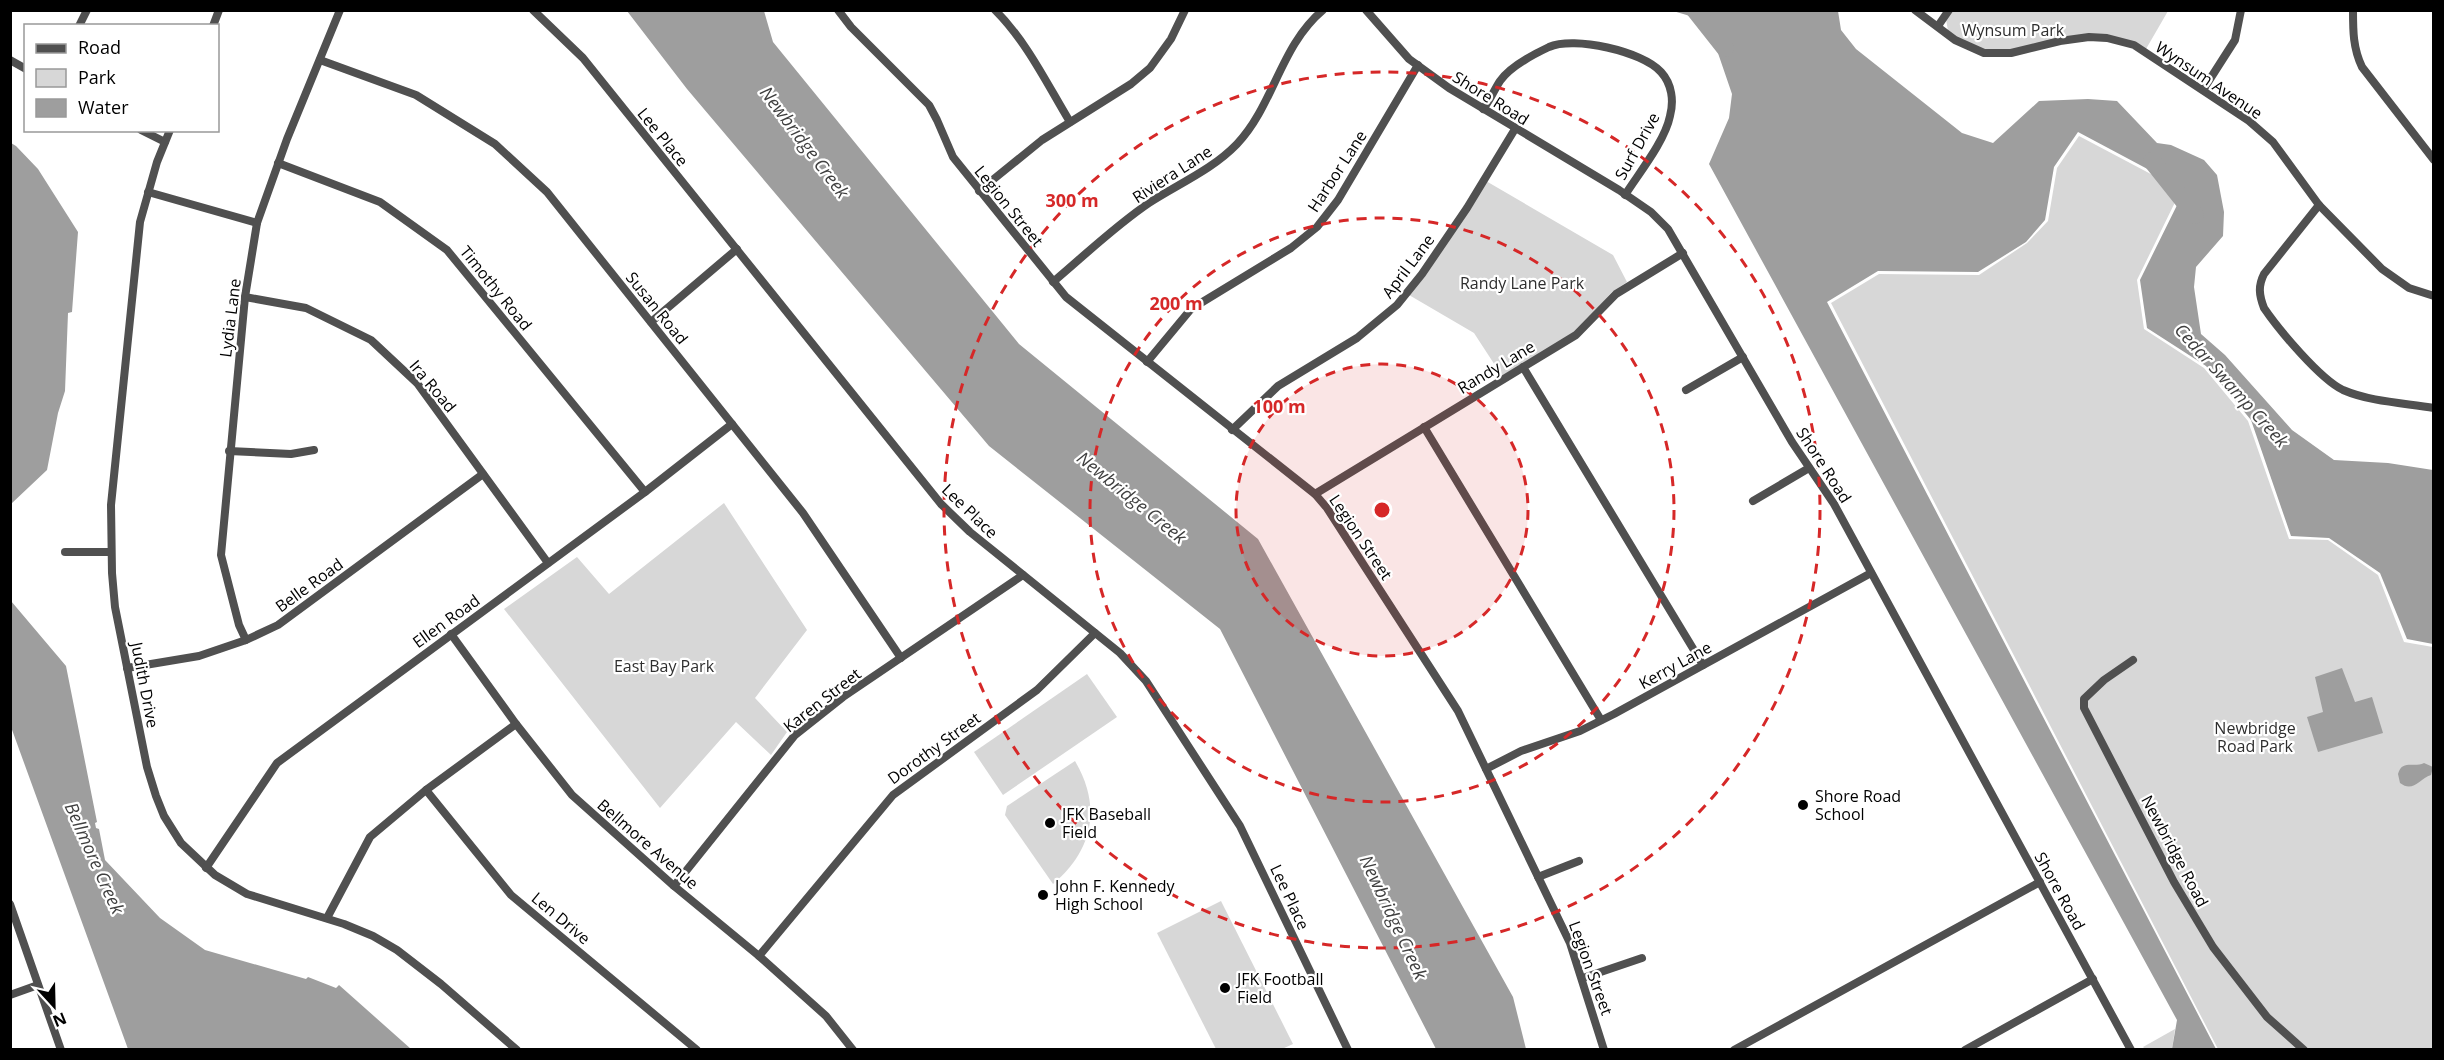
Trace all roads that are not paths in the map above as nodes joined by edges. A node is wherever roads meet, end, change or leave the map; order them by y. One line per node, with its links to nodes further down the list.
1 (87, 10): 13 (street)
2 (340, 10): 16 (street, Lydia Lane)
3 (533, 10): 33 (street, Lee Place)
4 (838, 10): 28 (street, Legion Street)
5 (995, 10): 21 (street)
6 (1185, 10): 21 (street)
7 (1323, 10): 35 (street, Riviera Lane)
8 (1366, 10): 17 (street, Shore Road)
9 (1915, 10): 14 (street, Wynsum Avenue)
10 (1949, 10): 14 (street)
11 (2241, 10): 19 (street)
12 (2353, 10): 26 (street)
13 (80, 24)
14 (1938, 26): 19 (street, Wynsum Avenue)
15 (10, 60): 18 (street)
16 (320, 60): 27 (street, Lydia Lane); 38 (street, Susan Road)
17 (1419, 65): 20 (street, Shore Road); 40 (street, Harbor Lane)
18 (24, 68)
19 (2203, 90): 31 (street, Wynsum Avenue)
20 (1483, 109): 22 (street, Shore Road); 30 (street, Surf Drive)
21 (1070, 122): 28 (street)
22 (1515, 129): 30 (street, Shore Road); 46 (street, April Lane)
23 (145, 132): 25 (street)
24 (169, 132): 25 (street, Judith Drive)
25 (165, 142): 29 (street, Judith Drive)
26 (2433, 160)
27 (278, 163): 32 (street, Lydia Lane); 51 (street, Timothy Road)
28 (979, 191): 35 (street, Legion Street)
29 (148, 192): 32 (street); 55 (street, Judith Drive)
30 (1624, 195): 34 (street, Shore Road)
31 (2319, 205): 36 (street, Wynsum Avenue); 43 (street)
32 (257, 223): 37 (street, Lydia Lane)
33 (736, 249): 38 (street); 58 (street, Lee Place)
34 (1683, 253): 39 (street, Shore Road); 41 (street, Randy Lane)
35 (1053, 282): 40 (street, Legion Street)
36 (2433, 296)
37 (245, 297): 48 (street, Lydia Lane); 50 (street, Ira Road)
38 (651, 322): 44 (street, Susan Road)
39 (1743, 357): 42 (street); 49 (street, Shore Road)
40 (1147, 362): 46 (street, Legion Street)
41 (1523, 368): 45 (street, Randy Lane); 64 (street)
42 (1686, 390)
43 (2433, 408)
44 (732, 424): 51 (street, Ellen Road); 62 (street, Susan Road)
45 (1424, 427): 52 (street, Randy Lane); 66 (street)
46 (1232, 430): 52 (street, Legion Street)
47 (314, 450): 48 (street)
48 (230, 451): 61 (street, Lydia Lane)
49 (1809, 468): 53 (street); 57 (street, Shore Road)
50 (483, 474): 56 (street, Ira Road); 61 (street, Belle Road)
51 (645, 492): 56 (street, Ellen Road)
52 (1315, 494): 68 (street, Legion Street)
53 (1753, 501)
54 (65, 552): 55 (street)
55 (111, 552): 65 (street, Judith Drive)
56 (548, 563): 60 (street, Ellen Road)
57 (1871, 573): 64 (street, Kerry Lane); 73 (street, Shore Road)
58 (1023, 575): 59 (street, Lee Place); 62 (street, Karen Street)
59 (1095, 633): 77 (street, Dorothy Street); 87 (street, Lee Place)
60 (451, 634): 67 (street, Bellmore Avenue); 71 (street, Ellen Road)
61 (246, 640): 65 (street, Belle Road)
62 (900, 658): 74 (street, Karen Street)
63 (2133, 660): 92 (street, Newbridge Road)
64 (1703, 665): 66 (street, Kerry Lane)
65 (128, 668): 71 (street, Judith Drive)
66 (1601, 720): 68 (street, Kerry Lane)
67 (516, 724): 69 (street); 74 (street, Bellmore Avenue)
68 (1486, 769): 72 (street, Legion Street)
69 (426, 790): 76 (street); 85 (street, Len Drive)
70 (1579, 861): 72 (street)
71 (206, 868): 76 (street, Judith Drive)
72 (1539, 877): 79 (street, Legion Street)
73 (2040, 882): 80 (street, Shore Road); 89 (street)
74 (674, 886): 77 (street, Bellmore Avenue)
75 (10, 904): 81 (street)
76 (327, 918): 84 (street, Judith Drive)
77 (759, 956): 86 (street, Bellmore Avenue)
78 (1642, 958): 79 (street)
79 (1583, 978): 88 (street, Legion Street)
80 (2093, 979): 90 (street); 91 (street, Shore Road)
81 (38, 985): 82 (street); 83 (street)
82 (10, 995)
83 (61, 1050)
84 (517, 1050)
85 (697, 1050)
86 (853, 1050)
87 (1348, 1050)
88 (1604, 1050)
89 (1734, 1050)
90 (1965, 1050)
91 (2131, 1050)
92 (2304, 1050)

